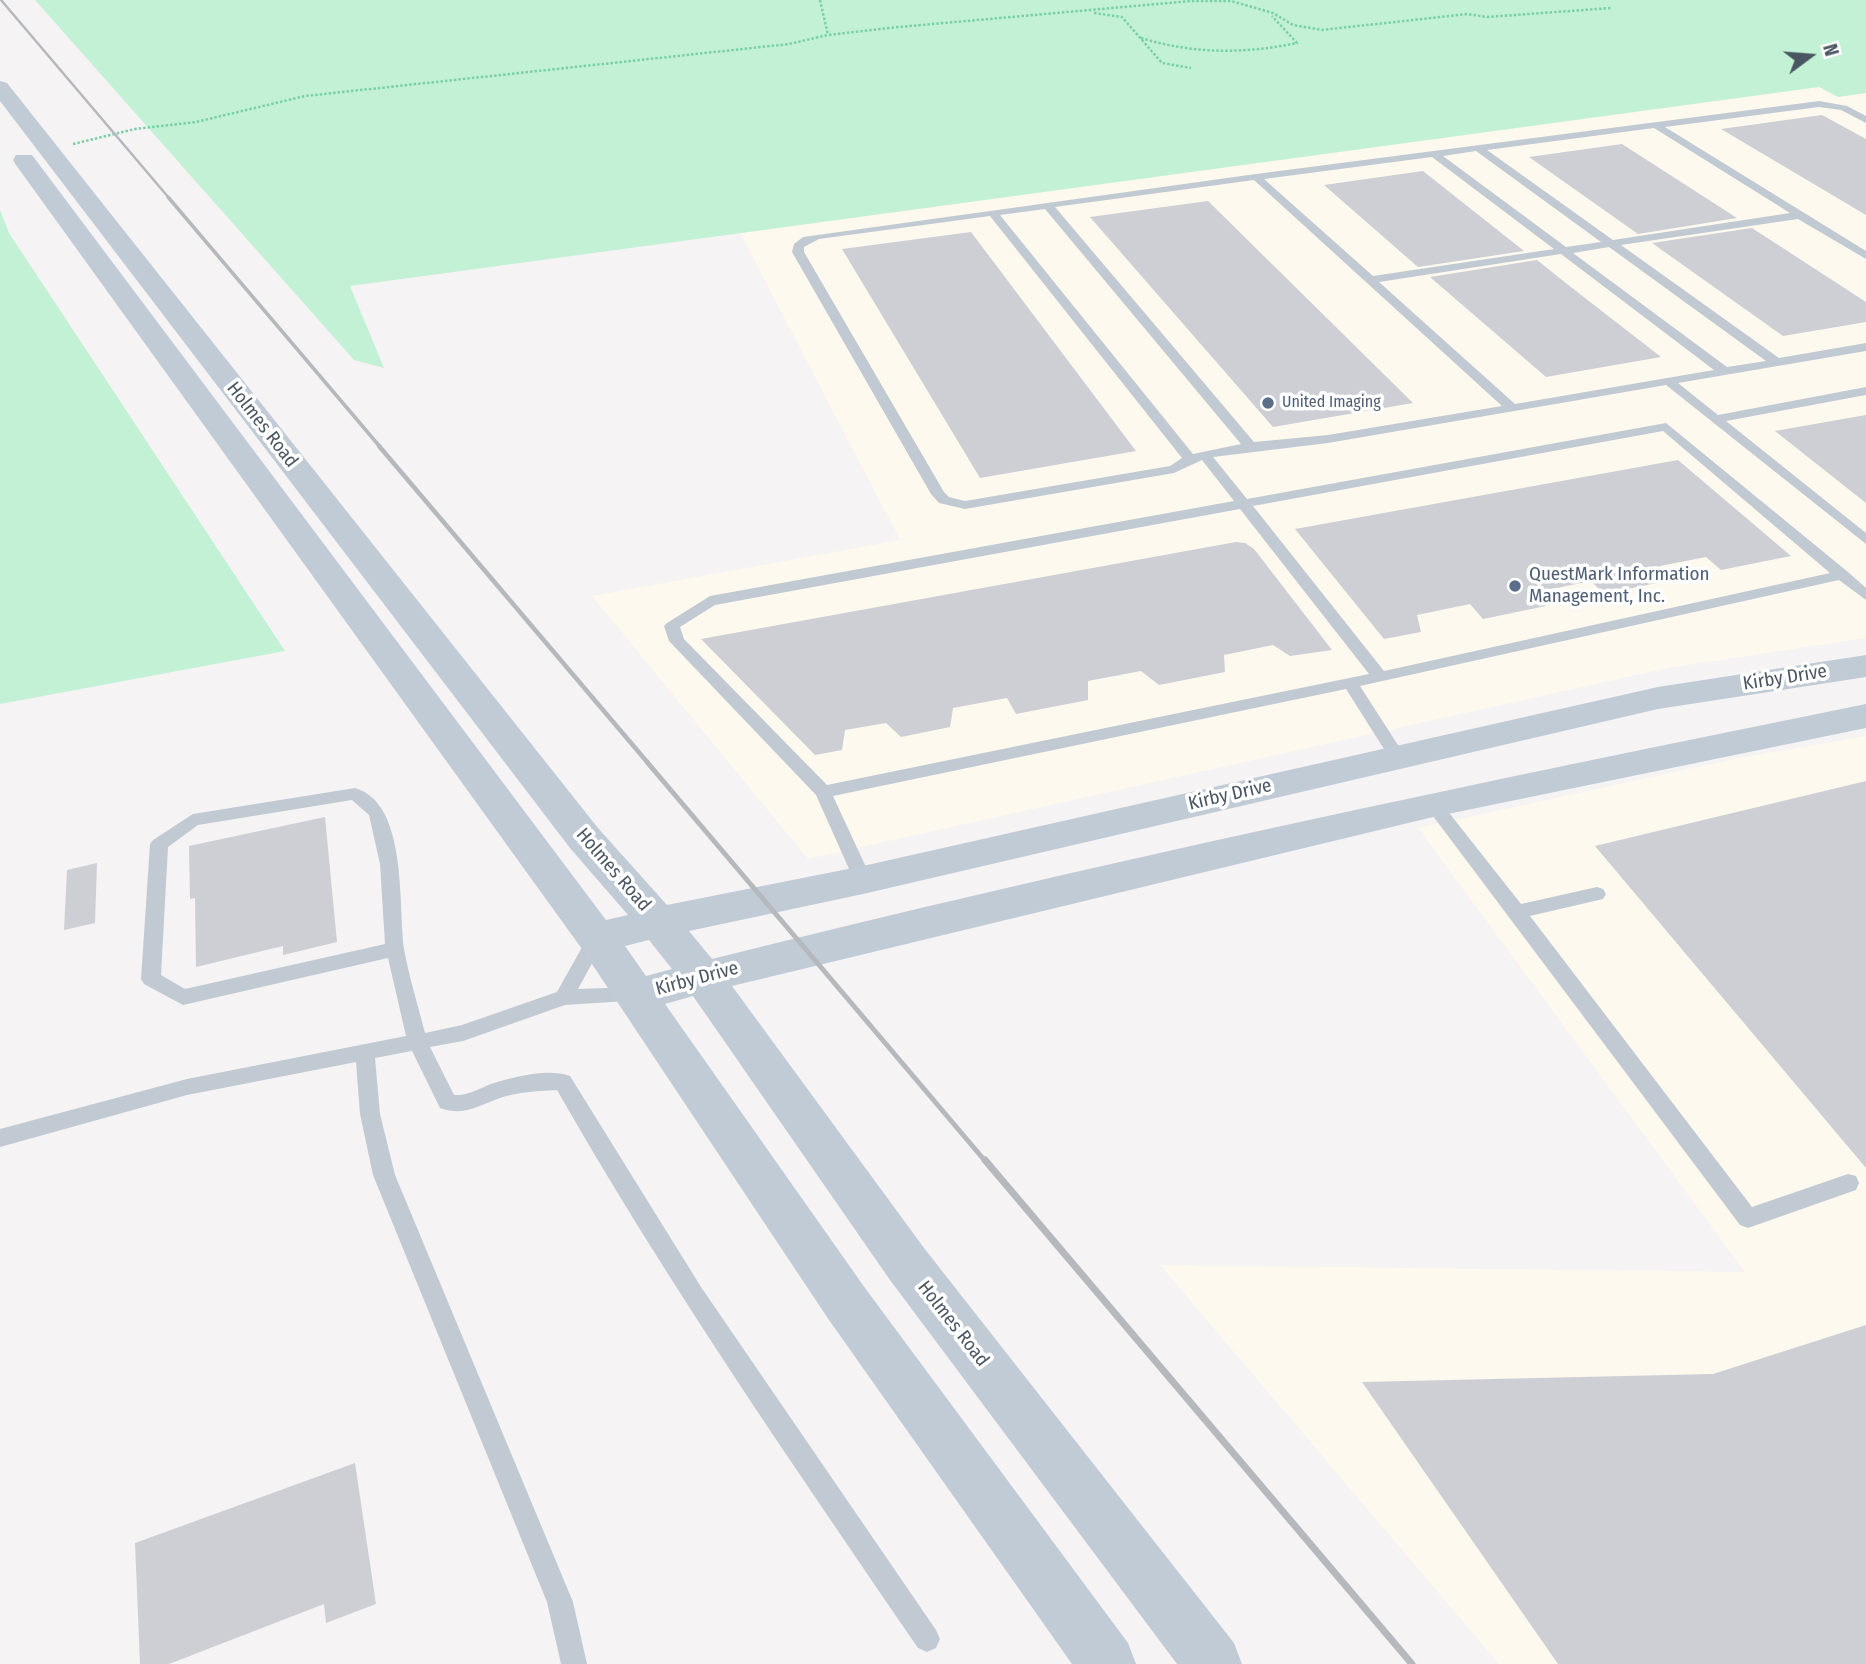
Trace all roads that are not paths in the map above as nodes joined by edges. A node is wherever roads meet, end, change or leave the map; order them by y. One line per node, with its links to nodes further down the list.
1 (0, 87): 41 (main road, Holmes Road)
2 (1866, 105): 3 (lane)
3 (1844, 108): 4 (lane); 5 (lane)
4 (1866, 120)
5 (1654, 124): 7 (lane); 12 (lane)
6 (0, 127): 42 (main road, Holmes Road)
7 (1478, 148): 8 (lane); 13 (lane)
8 (1434, 154): 9 (lane); 14 (lane)
9 (1256, 177): 10 (lane); 16 (lane)
10 (1048, 206): 11 (lane); 24 (lane)
11 (993, 213): 26 (lane); 26 (lane)
12 (1801, 215): 13 (lane); 15 (lane)
13 (1612, 243): 14 (lane); 18 (lane)
14 (1562, 251): 16 (lane); 19 (lane)
15 (1866, 256)
16 (1370, 280): 22 (lane)
17 (1866, 347): 18 (lane)
18 (1776, 362): 19 (lane)
19 (1724, 372): 20 (lane)
20 (1668, 381): 22 (lane); 23 (lane)
21 (1866, 391): 23 (lane)
22 (1512, 408): 24 (lane)
23 (1715, 419): 28 (lane)
24 (1251, 447): 25 (lane)
25 (1205, 455): 26 (lane); 27 (lane)
26 (1189, 458)
27 (1243, 505): 29 (lane); 32 (lane); 36 (lane)
28 (1866, 540)
29 (1843, 575): 30 (lane); 32 (lane)
30 (1866, 596)
31 (1866, 666): 35 (main road, Kirby Drive)
32 (1380, 677): 33 (lane)
33 (1350, 683): 35 (lane); 36 (lane)
34 (1866, 716): 37 (main road, Kirby Drive)
35 (1397, 756): 37 (main road); 38 (main road, Kirby Drive)
36 (822, 792): 38 (lane)
37 (1433, 804): 40 (lane); 44 (main road, Kirby Drive)
38 (863, 880): 41 (main road, Kirby Drive)
39 (1597, 894): 40 (lane)
40 (1517, 912): 50 (lane)
41 (658, 922): 42 (main road, Kirby Drive); 44 (main road, Holmes Road)
42 (597, 938): 45 (main road, Holmes Road); 46 (lane)
43 (395, 949): 43 (lane); 47 (lane)
44 (703, 978): 45 (main road, Kirby Drive); 54 (main road, Holmes Road)
45 (635, 995): 46 (lane); 53 (main road, Holmes Road)
46 (564, 997): 47 (lane)
47 (417, 1042): 48 (lane); 51 (lane)
48 (365, 1052): 49 (lane); 52 (lane)
49 (0, 1138)
50 (1848, 1183)
51 (927, 1639)
52 (574, 1664)
53 (1107, 1664)
54 (1213, 1664)

